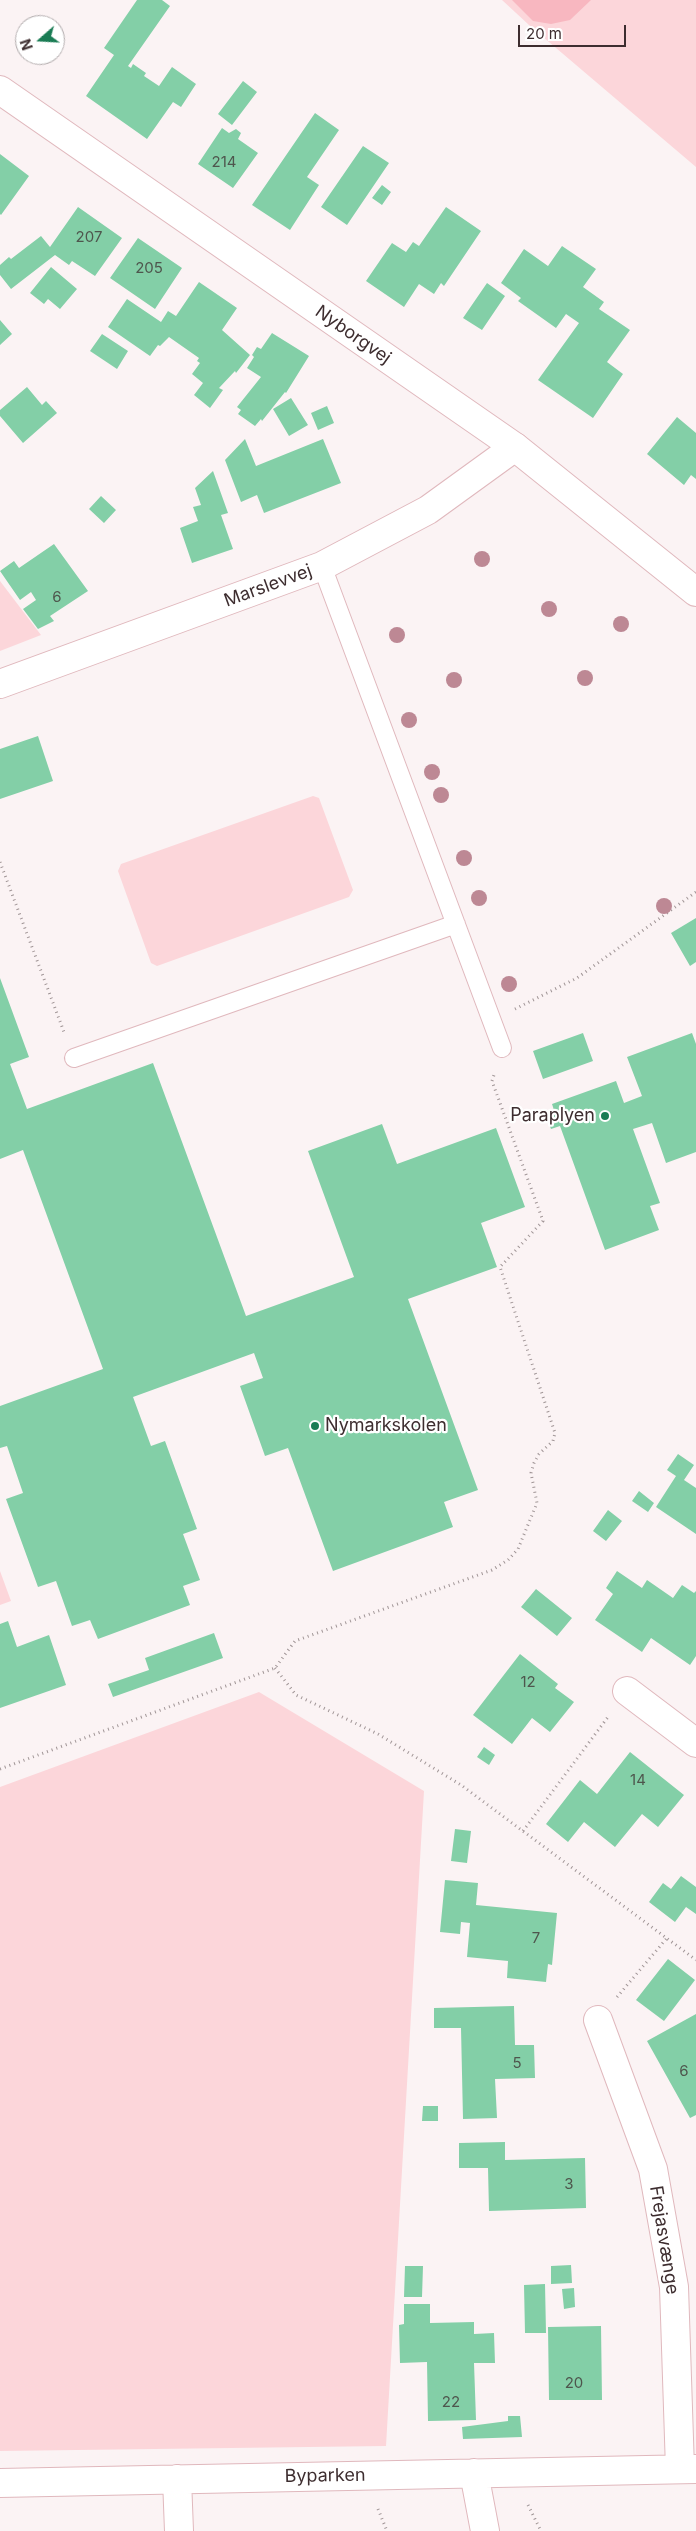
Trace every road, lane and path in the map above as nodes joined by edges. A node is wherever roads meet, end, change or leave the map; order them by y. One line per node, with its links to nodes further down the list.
1 (0, 90): 2 (street, Nyborgvej)
2 (515, 447): 3 (street, Marslevvej); 4 (street, Nyborgvej)
3 (322, 566): 5 (street, Marslevvej); 8 (lane)
4 (696, 592)
5 (0, 684)
6 (0, 862): 11 (path)
7 (696, 892): 9 (path)
8 (456, 924): 9 (lane); 11 (lane)
9 (492, 1020): 10 (lane)
10 (502, 1048): 12 (path)
11 (74, 1058)
12 (275, 1668): 15 (path); 16 (path)
13 (627, 1691): 14 (street); 16 (path)
14 (696, 1743)
15 (0, 1769)
16 (523, 1831): 17 (path)
17 (667, 1938): 18 (path); 19 (path)
18 (696, 1960)
19 (598, 2020): 20 (street, Frejasvænge)
20 (688, 2469): 21 (street, Byparken)
21 (474, 2473): 22 (street, Byparken); 25 (street)
22 (177, 2479): 23 (street, Byparken); 24 (street)
23 (0, 2483)
24 (179, 2531)
25 (485, 2531)

